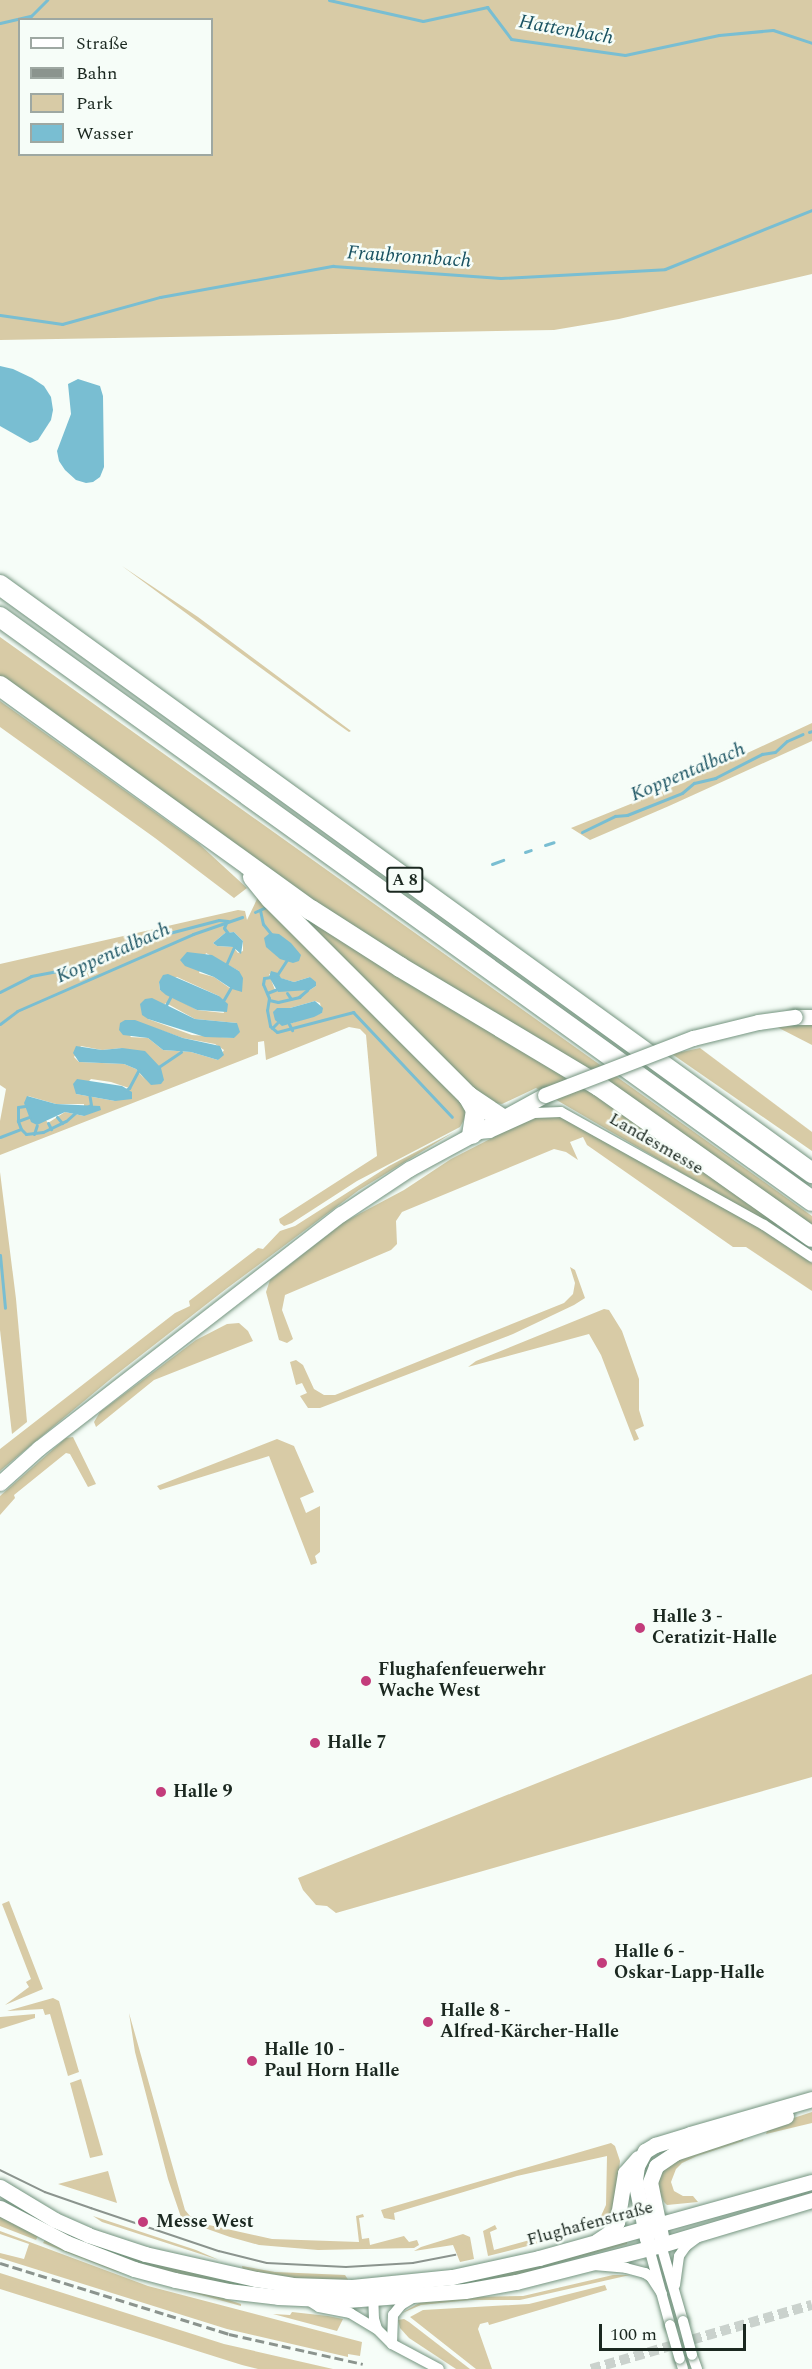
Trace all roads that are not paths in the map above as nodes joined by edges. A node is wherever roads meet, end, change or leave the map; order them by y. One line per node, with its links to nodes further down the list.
1 (0, 585): 9 (highway, A 8)
2 (0, 617): 10 (highway, A 8)
3 (0, 686): 4 (highway)
4 (239, 858): 6 (highway); 11 (highway)
5 (812, 1017): 7 (main road, bridge)
6 (468, 1096): 7 (highway); 8 (highway)
7 (501, 1118): 8 (main road)
8 (472, 1134): 12 (street, Landesmesse); 13 (main road)
9 (812, 1173)
10 (812, 1201)
11 (812, 1237)
12 (812, 1257)
13 (0, 1483)
14 (812, 2099): 16 (main road)
15 (812, 2107): 21 (main road)
16 (640, 2156): 22 (main road); 25 (main road)
17 (812, 2182): 21 (main road, Flughafenstraße)
18 (0, 2187): 28 (main road, Flughafenstraße)
19 (812, 2200): 23 (main road, Flughafenstraße)
20 (0, 2208): 31 (main road, Flughafenstraße)
21 (661, 2226): 22 (main road, Flughafenstraße); 24 (main road)
22 (645, 2230): 24 (main road); 25 (main road, Flughafenstraße)
23 (709, 2231): 24 (main road, Flughafenstraße); 27 (street)
24 (655, 2246): 26 (main road, Flughafenstraße); 27 (street); 29 (street)
25 (585, 2247): 28 (main road, Flughafenstraße)
26 (588, 2264): 29 (street); 30 (main road, Flughafenstraße)
27 (674, 2291): 36 (street, bridge)
28 (373, 2293): 30 (main road, Flughafenstraße); 31 (main road, Flughafenstraße); 32 (street)
29 (662, 2294): 34 (street, bridge)
30 (416, 2296): 33 (street)
31 (308, 2299): 32 (street, Flughafenstraße)
32 (377, 2329): 33 (street, Flughafenstraße)
33 (393, 2344): 35 (street, Flughafenstraße)
34 (682, 2364)
35 (439, 2369)
36 (697, 2369)

